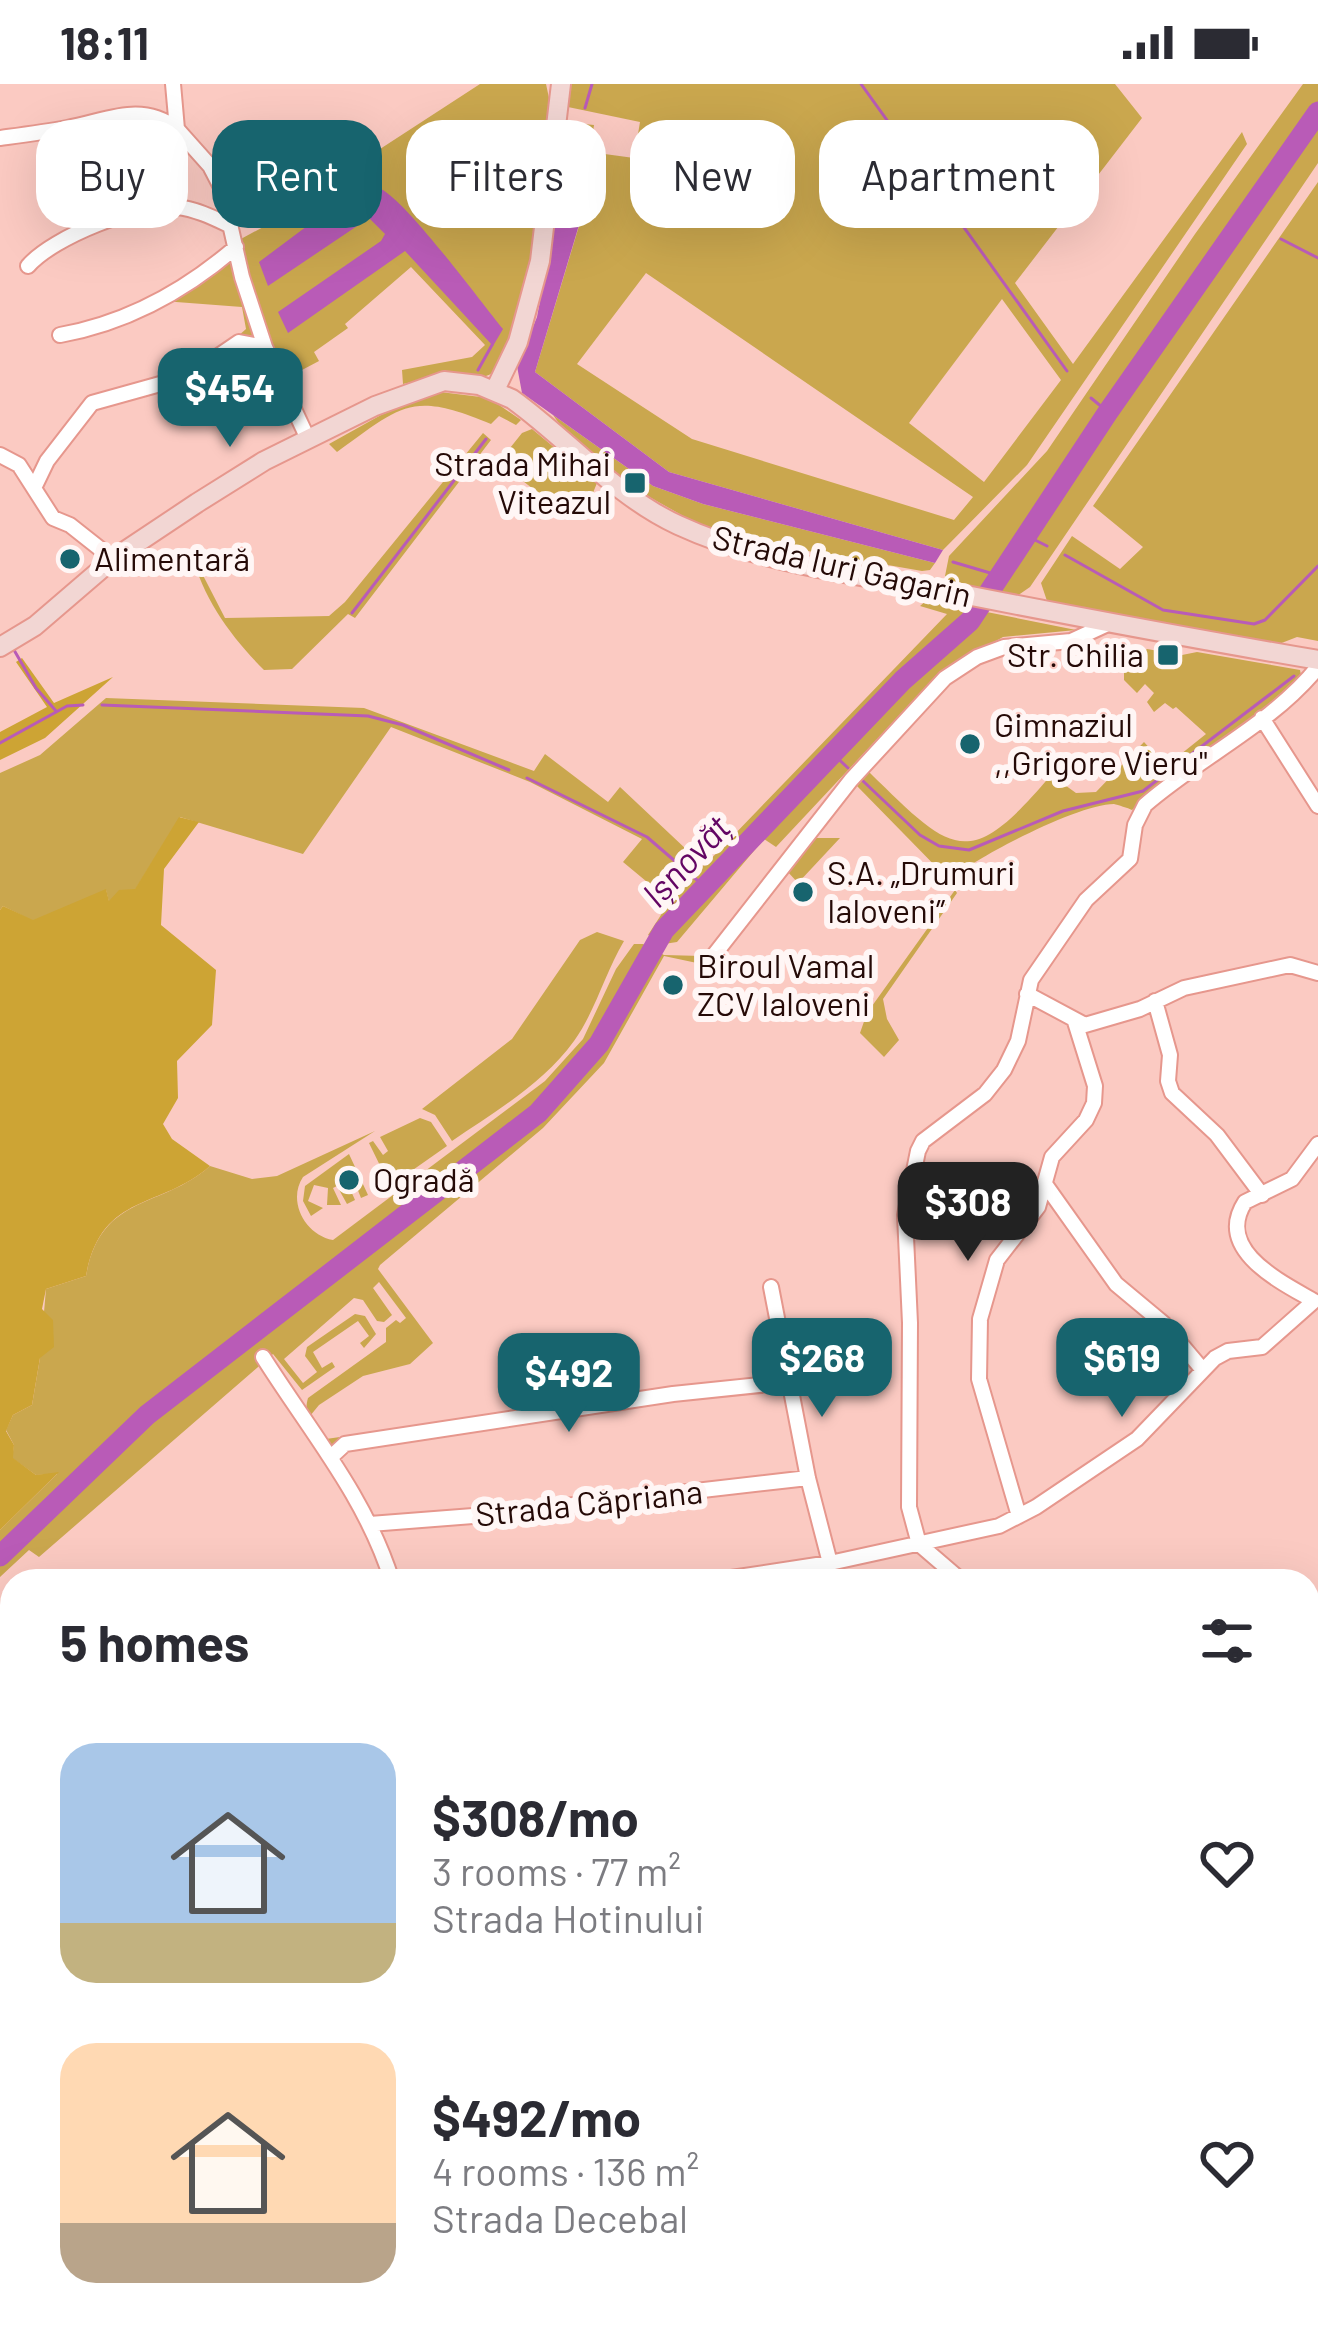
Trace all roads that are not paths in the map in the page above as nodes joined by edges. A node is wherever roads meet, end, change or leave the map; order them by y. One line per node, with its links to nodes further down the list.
1 (173, 84): 5 (street)
2 (560, 85): 16 (main road)
3 (98, 120): 4 (street)
4 (161, 120)
5 (176, 120)
6 (36, 133): 7 (street)
7 (0, 138)
8 (188, 141): 9 (street)
9 (212, 170)
10 (212, 219): 13 (street)
11 (231, 228): 12 (street)
12 (236, 247): 14 (street); 15 (street)
13 (28, 266)
14 (60, 335)
15 (265, 346): 17 (street); 19 (street)
16 (495, 390): 17 (main road, Strada Iuri Gagarin); 21 (main road, Strada Iuri Gagarin)
17 (308, 439): 20 (main road, Strada Iuri Gagarin)
18 (0, 455): 19 (street)
19 (34, 488): 20 (street)
20 (113, 559): 22 (main road, Strada Iuri Gagarin)
21 (1111, 623): 23 (main road, Strada Iuri Gagarin); 26 (street)
22 (0, 646)
23 (1318, 663): 24 (street)
24 (1262, 718): 25 (street); 28 (street)
25 (1318, 806)
26 (707, 964)
27 (1318, 973): 29 (street)
28 (1027, 994): 30 (street); 43 (street)
29 (1155, 1001): 30 (street); 33 (street)
30 (1075, 1022): 32 (street)
31 (1318, 1144): 33 (street)
32 (1045, 1184): 37 (street); 41 (street)
33 (1262, 1195): 35 (street)
34 (771, 1287): 38 (street)
35 (1316, 1300): 37 (street)
36 (263, 1357): 39 (street)
37 (1202, 1369): 41 (street)
38 (789, 1382): 39 (street); 40 (street)
39 (331, 1457): 42 (street)
40 (808, 1478): 42 (street, Strada Căpriana); 44 (street)
41 (1019, 1516): 43 (street)
42 (370, 1524): 45 (street)
43 (919, 1544): 44 (street); 47 (street)
44 (830, 1563): 46 (street)
45 (387, 1569)
46 (790, 1569)
47 (948, 1569)

